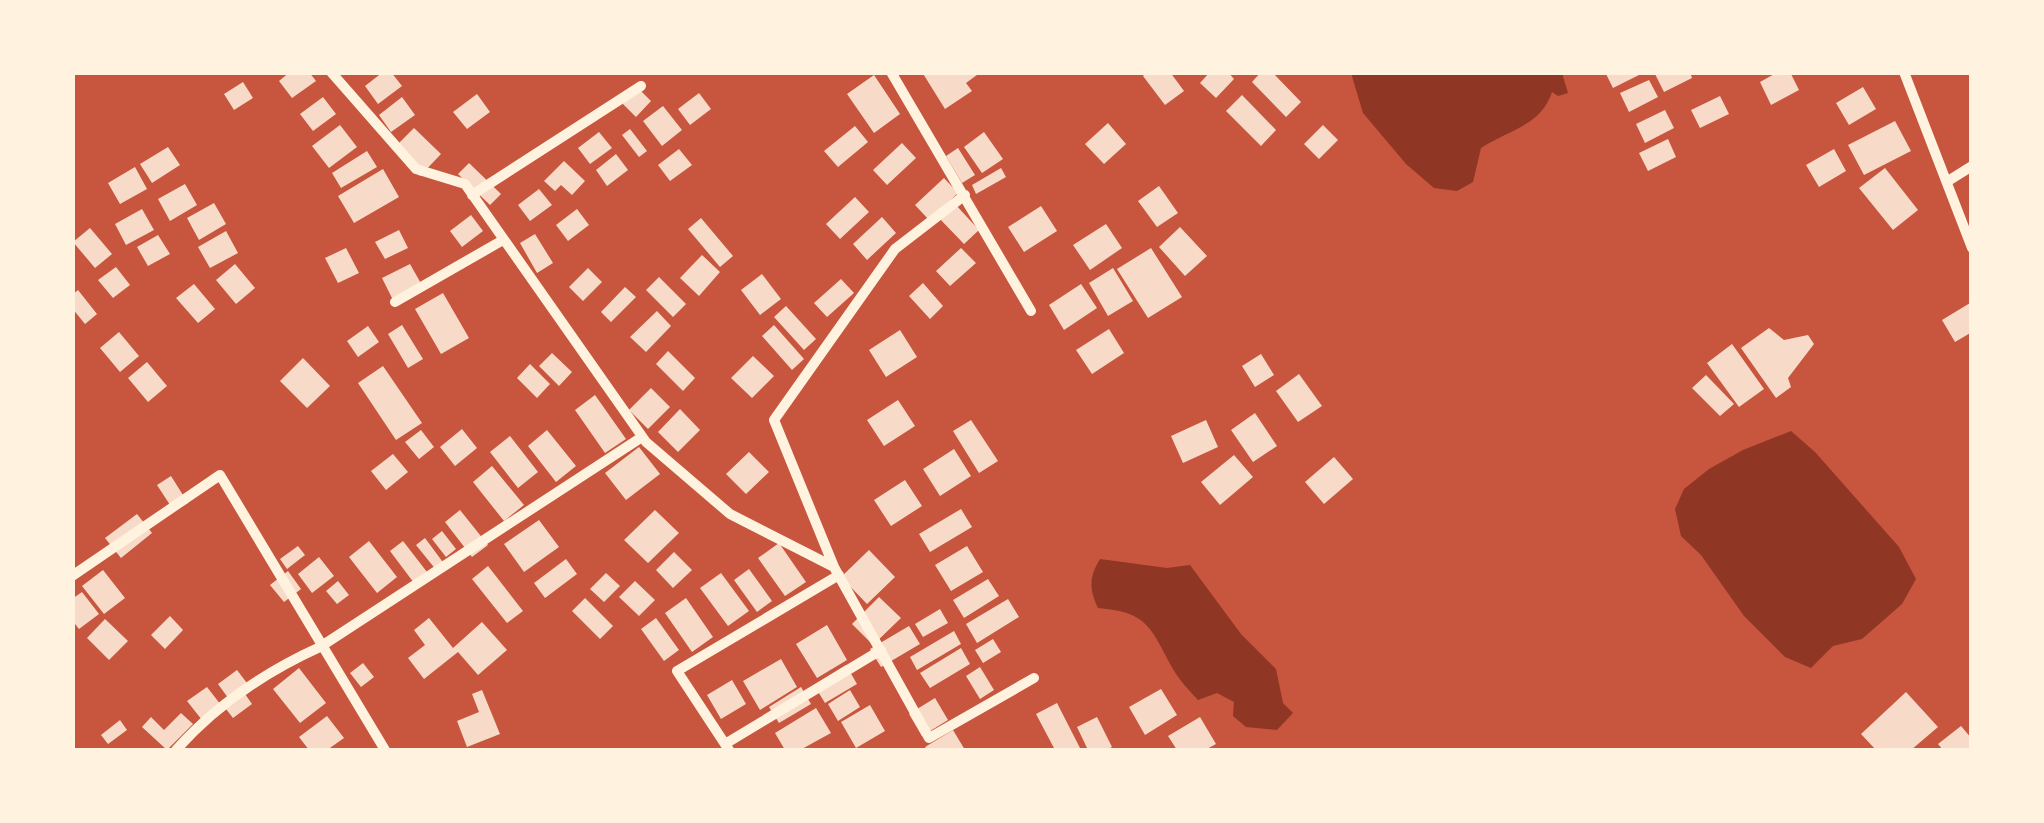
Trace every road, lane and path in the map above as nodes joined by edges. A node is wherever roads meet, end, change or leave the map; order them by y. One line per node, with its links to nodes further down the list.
1 (332, 72): 8 (street)
2 (891, 72): 7 (street)
3 (1904, 72): 6 (street)
4 (642, 86): 8 (street)
5 (1972, 166): 6 (street)
6 (1948, 181): 10 (street)
7 (965, 195): 12 (street); 14 (street)
8 (472, 196): 9 (street)
9 (503, 240): 11 (street); 13 (street)
10 (1972, 248)
11 (395, 302)
12 (1031, 311)
13 (642, 437): 14 (street); 16 (street)
14 (836, 571): 17 (street); 19 (street)
15 (72, 576): 16 (street)
16 (320, 647): 20 (street); 21 (street)
17 (880, 650): 18 (street); 19 (street)
18 (1034, 678)
19 (727, 747)
20 (176, 750)
21 (385, 750)

